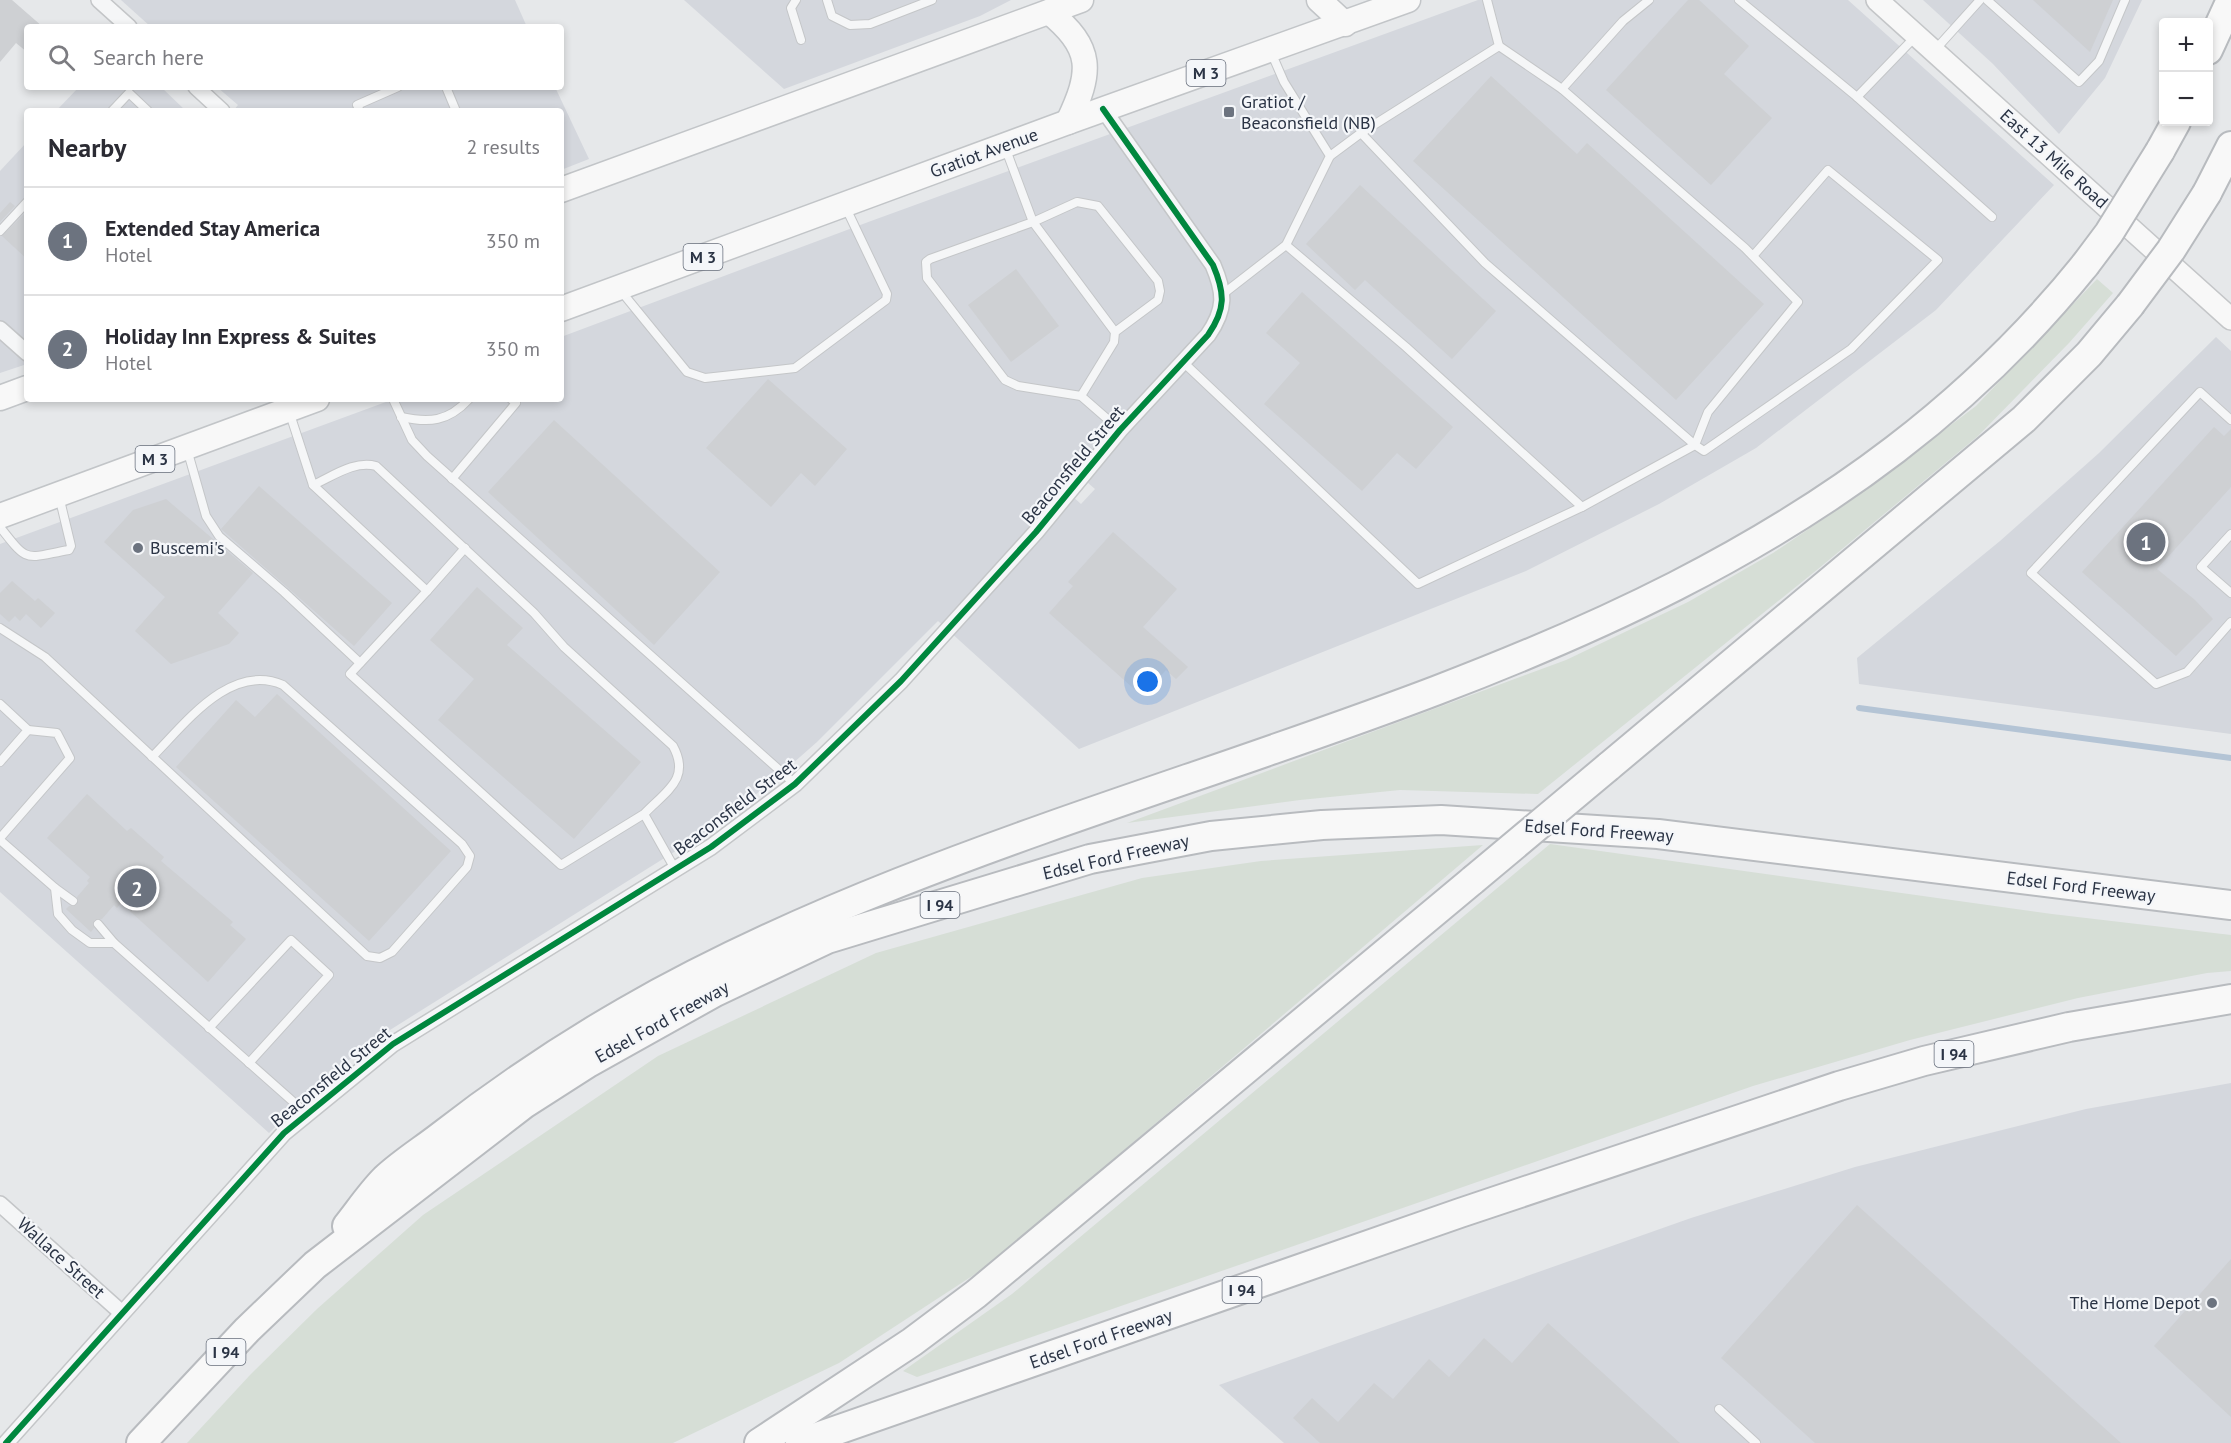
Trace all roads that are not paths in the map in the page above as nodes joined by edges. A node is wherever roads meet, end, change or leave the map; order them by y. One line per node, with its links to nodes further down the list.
1 (99, 0): 17 (street)
2 (796, 0): 21 (lane)
3 (827, 0): 4 (lane)
4 (932, 0)
5 (1080, 0): 16 (main road)
6 (1319, 0): 18 (main road)
7 (1408, 0): 18 (main road, Gratiot Avenue / M 3)
8 (1486, 0): 22 (lane)
9 (1649, 0): 25 (lane)
10 (1739, 0): 29 (lane)
11 (1876, 0): 19 (main road, East 13 Mile Road)
12 (1980, 0): 24 (lane)
13 (1987, 0): 14 (lane)
14 (2125, 0)
15 (2231, 0): 20 (highway)
16 (1048, 6): 36 (main road); 42 (main road)
17 (126, 24)
18 (1345, 24): 23 (main road, Gratiot Avenue / M 3)
19 (1916, 35): 24 (main road, East 13 Mile Road); 29 (lane)
20 (2213, 39)
21 (801, 40)
22 (1499, 46): 25 (lane); 38 (lane)
23 (1270, 51): 35 (main road, Gratiot Avenue / M 3); 41 (lane)
24 (1934, 51): 53 (main road, East 13 Mile Road)
25 (1562, 89): 49 (lane)
26 (198, 90): 32 (street)
27 (391, 90): 33 (lane)
28 (447, 90): 34 (lane)
29 (1857, 97): 45 (lane)
30 (115, 108): 31 (lane)
31 (145, 108)
32 (213, 108)
33 (358, 108)
34 (455, 108)
35 (1103, 109): 36 (main road, Gratiot Avenue / M 3); 51 (street)
36 (1068, 122): 39 (main road, Gratiot Avenue / M 3)
37 (2174, 126): 102 (highway, bridge)
38 (1361, 133): 41 (lane); 69 (lane)
39 (1004, 146): 44 (main road, Gratiot Avenue / M 3); 46 (lane)
40 (2231, 146): 107 (highway, bridge)
41 (1330, 156): 48 (lane)
42 (564, 189)
43 (24, 205): 47 (lane)
44 (844, 205): 50 (main road, Gratiot Avenue / M 3); 50 (lane)
45 (1992, 217)
46 (1033, 222): 55 (lane); 55 (lane); 59 (lane)
47 (0, 231)
48 (1286, 245): 51 (lane); 74 (lane)
49 (1753, 256): 69 (lane); 69 (lane)
50 (618, 288): 52 (main road, Gratiot Avenue / M 3)
51 (1223, 294): 57 (street, Beaconsfield Street)
52 (564, 308)
53 (2231, 319)
54 (0, 329): 56 (street)
55 (1115, 332): 59 (lane)
56 (24, 350)
57 (1183, 362): 68 (street, Beaconsfield Street); 74 (lane)
58 (24, 389): 60 (main road)
59 (1081, 396): 68 (lane)
60 (0, 398)
61 (304, 402): 65 (main road, M 3)
62 (394, 402): 66 (lane)
63 (465, 402): 66 (lane)
64 (515, 402): 71 (lane)
65 (279, 408): 70 (main road, M 3); 72 (lane)
66 (401, 417): 71 (lane)
67 (2231, 420): 81 (lane)
68 (1120, 430): 88 (street, Beaconsfield Street)
69 (1695, 445): 74 (lane)
70 (187, 447): 73 (main road, M 3); 83 (lane)
71 (452, 479): 88 (lane)
72 (314, 485): 78 (lane); 79 (lane)
73 (59, 494): 75 (main road, M 3); 76 (lane)
74 (1582, 507)
75 (0, 516)
76 (0, 527)
77 (2231, 534): 80 (lane)
78 (465, 548): 79 (lane); 89 (lane)
79 (427, 591): 83 (lane)
80 (2231, 593)
81 (2231, 622)
82 (0, 628): 86 (lane)
83 (360, 663): 89 (lane)
84 (0, 704): 85 (lane)
85 (28, 730): 87 (lane); 90 (lane)
86 (152, 757): 86 (lane)
87 (0, 762)
88 (795, 784): 91 (street, Beaconsfield Street)
89 (644, 814): 91 (lane)
90 (0, 839): 92 (lane)
91 (675, 869): 100 (street, Beaconsfield Street)
92 (54, 888): 93 (lane); 96 (lane)
93 (73, 901)
94 (2231, 905): 102 (highway, Edsel Ford Freeway / I 94)
95 (98, 924): 96 (lane)
96 (114, 943): 98 (lane)
97 (2231, 999): 108 (highway, Edsel Ford Freeway / I 94)
98 (209, 1028): 99 (lane); 99 (lane)
99 (249, 1064): 100 (lane)
100 (307, 1114): 103 (street, Beaconsfield Street)
101 (0, 1204): 103 (street, Wallace Street)
102 (315, 1265): 106 (highway, Edsel Ford Freeway / I 94)
103 (122, 1313): 105 (street, Beaconsfield Street)
104 (1719, 1408): 109 (lane)
105 (6, 1443)
106 (141, 1443)
107 (759, 1443)
108 (800, 1443)
109 (1756, 1443)

